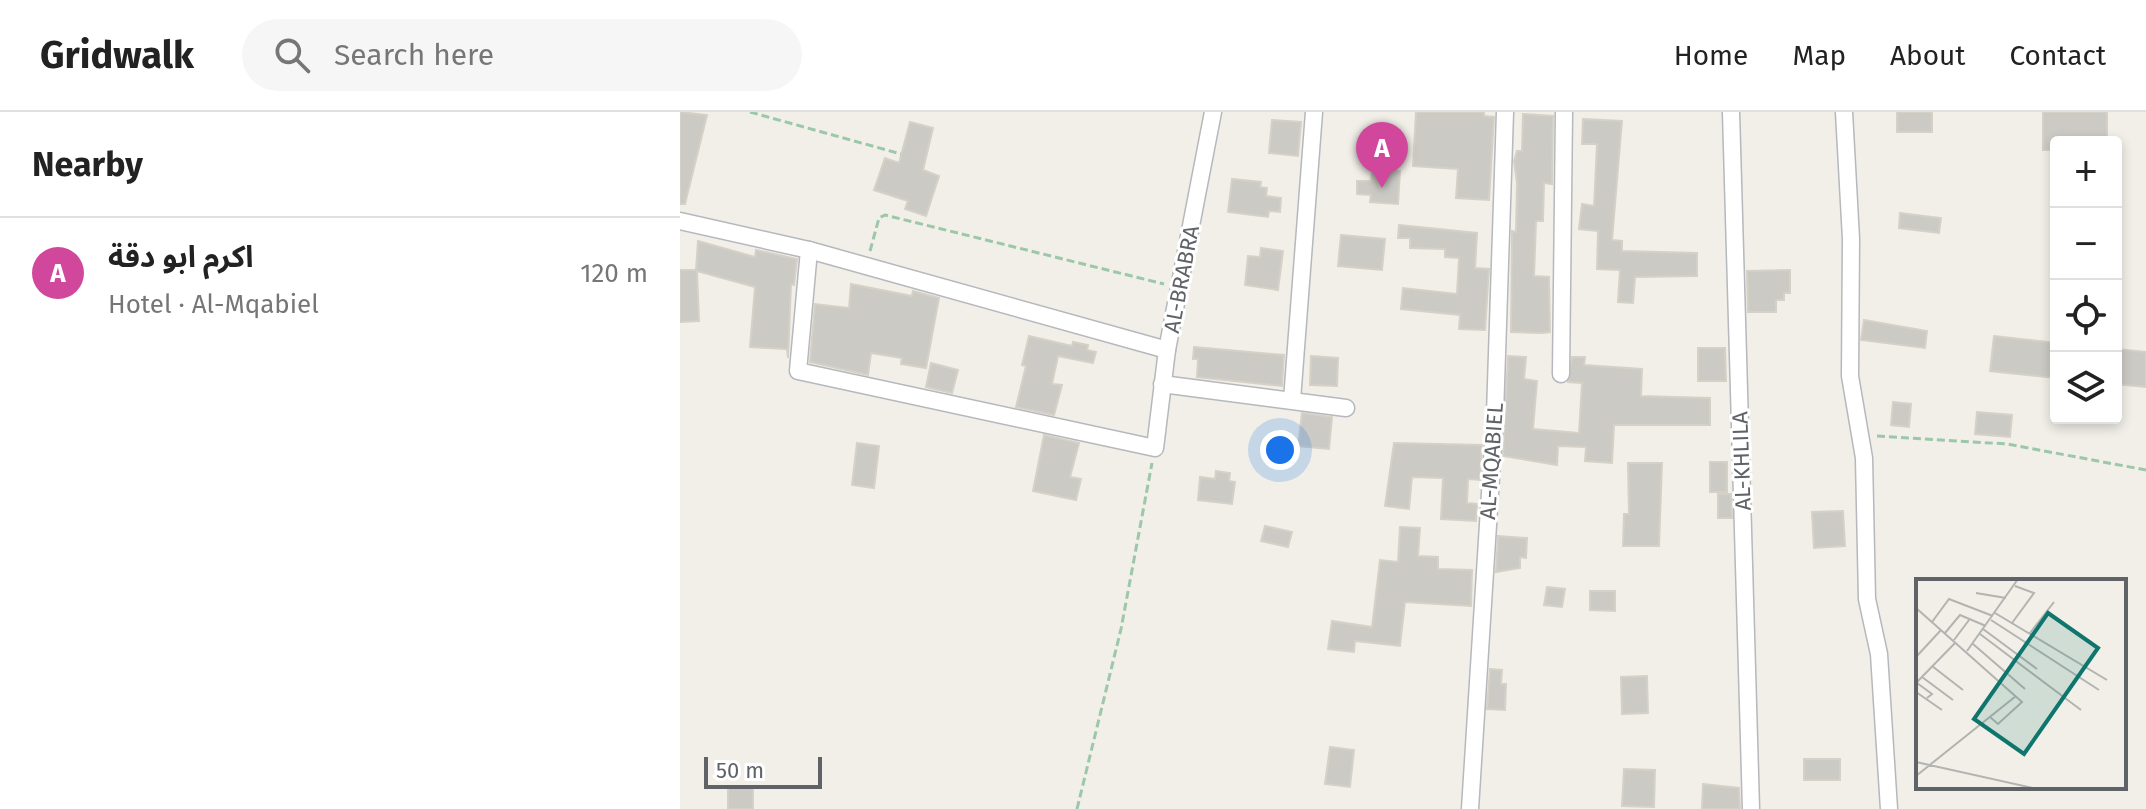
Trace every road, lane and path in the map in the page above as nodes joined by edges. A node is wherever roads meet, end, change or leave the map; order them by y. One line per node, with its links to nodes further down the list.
1 (750, 112): 8 (path)
2 (1213, 112): 12 (street, AL-BRABRA)
3 (1314, 112): 16 (street)
4 (1505, 112): 22 (street, AL-MQABIEL)
5 (1564, 112): 14 (street)
6 (1731, 112): 23 (street, AL-KHLILA)
7 (1844, 112): 18 (street)
8 (901, 154)
9 (680, 221): 10 (street)
10 (809, 250): 11 (street); 19 (street)
11 (866, 266): 12 (path); 13 (street)
12 (1179, 288): 13 (street, AL-BRABRA)
13 (1167, 350): 15 (street, AL-BRABRA)
14 (1561, 374)
15 (1162, 384): 16 (street); 19 (street, AL-BRABRA)
16 (1292, 400): 17 (street)
17 (1346, 408)
18 (1859, 432): 20 (path); 24 (street)
19 (1155, 448): 21 (path)
20 (2146, 470)
21 (1077, 809)
22 (1470, 809)
23 (1751, 809)
24 (1889, 809)

